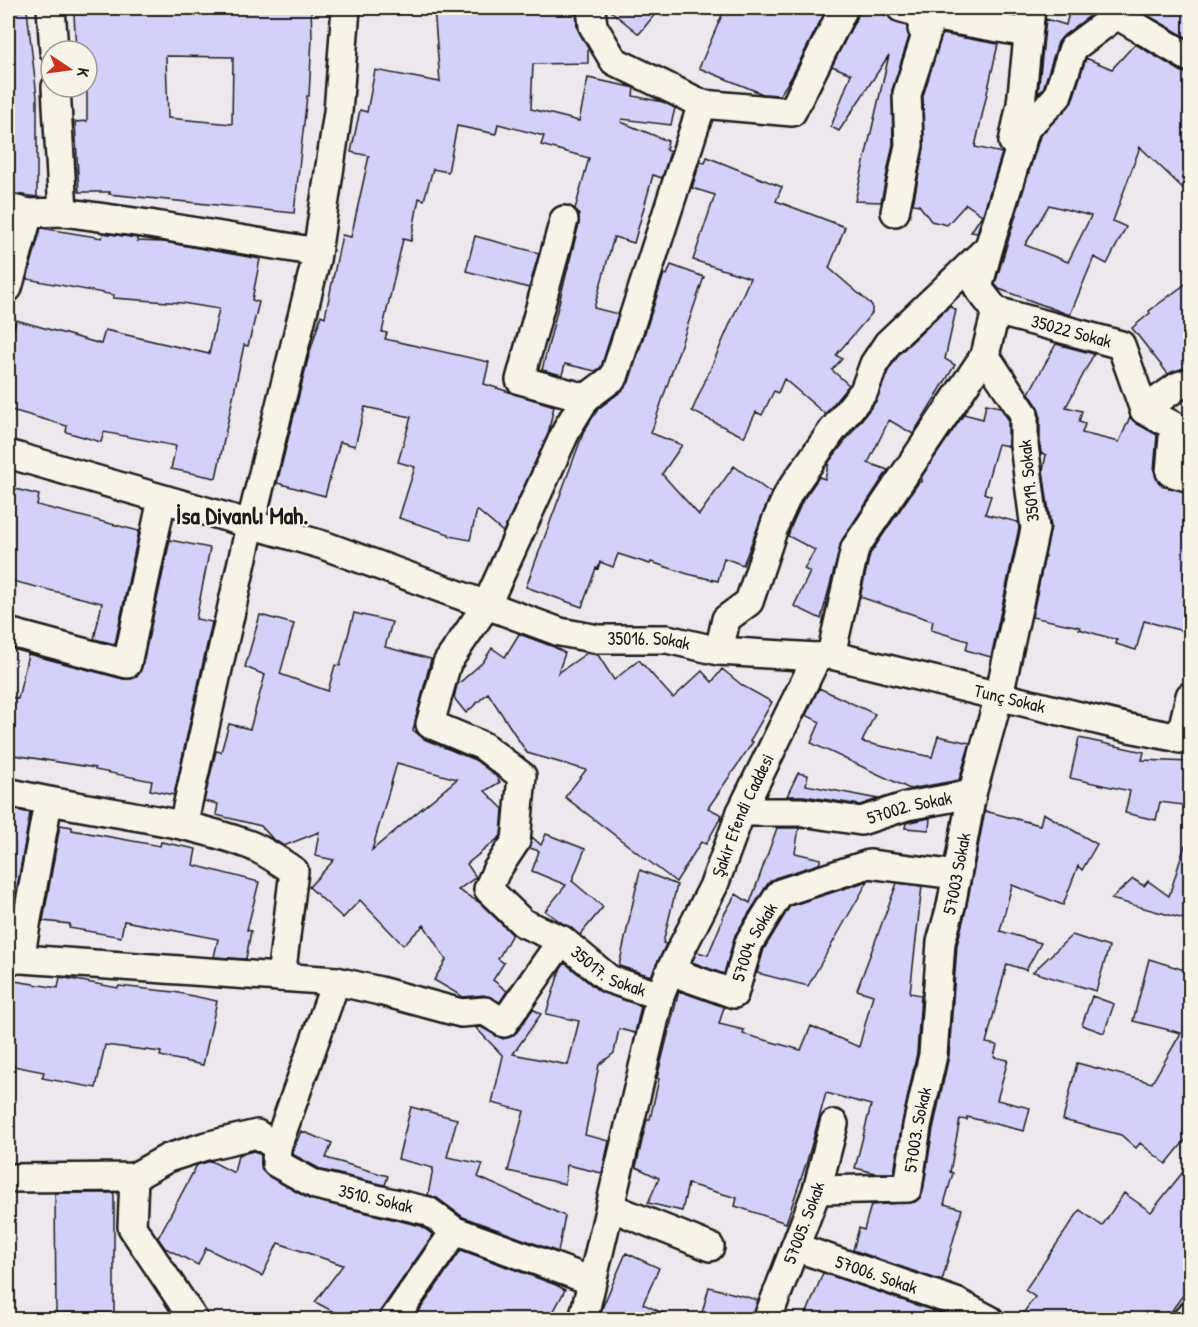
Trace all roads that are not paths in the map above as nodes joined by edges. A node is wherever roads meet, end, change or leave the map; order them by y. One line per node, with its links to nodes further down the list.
1 (51, 8): 8 (street)
2 (346, 8): 17 (street)
3 (591, 8): 11 (street)
4 (844, 8): 11 (street)
5 (901, 8): 6 (street)
6 (931, 16): 7 (street); 14 (street)
7 (1029, 20): 16 (street)
8 (53, 39)
9 (1191, 58): 16 (street)
10 (57, 99): 13 (street)
11 (702, 104): 22 (street)
12 (18, 210): 13 (street); 18 (street)
13 (63, 212): 17 (street)
14 (895, 212)
15 (564, 220): 22 (street)
16 (989, 247): 19 (street); 30 (street)
17 (317, 252): 27 (street)
18 (8, 288)
19 (996, 311): 20 (street); 23 (street, 35022 Sokak)
20 (985, 355): 31 (street, Şakir Efendi Caddesi); 32 (street, 35019. Sokak)
21 (1191, 382): 23 (street)
22 (586, 398): 28 (street)
23 (1144, 410): 25 (street)
24 (8, 454): 26 (street, 35016. Sokak)
25 (1191, 478)
26 (162, 499): 27 (street, 35016. Sokak); 29 (street)
27 (250, 525): 28 (street, 35016. Sokak); 39 (street)
28 (486, 606): 30 (street, 35016. Sokak); 41 (street, 35017. Sokak)
29 (8, 632)
30 (719, 651): 31 (street, 35016. Sokak)
31 (824, 656): 32 (street, Tunç Sokak); 38 (street, Şakir Efendi Caddesi)
32 (999, 696): 34 (street, Tunç Sokak); 36 (street, 57003 Sokak)
33 (1191, 696): 34 (street)
34 (1185, 740)
35 (8, 792): 37 (street)
36 (972, 794): 38 (street, 57002. Sokak); 40 (street, 57003 Sokak)
37 (48, 802): 39 (street); 42 (street)
38 (741, 812): 45 (street, Şakir Efendi Caddesi)
39 (183, 825): 43 (street)
40 (957, 875): 46 (street, 57004. Sokak); 47 (street, 57003 Sokak)
41 (562, 940): 44 (street, 35017. Sokak); 45 (street, 35017. Sokak)
42 (14, 958): 43 (street)
43 (281, 977): 44 (street)
44 (336, 981): 49 (street)
45 (665, 984): 46 (street, 35017. Sokak); 53 (street, Şakir Efendi Caddesi)
46 (734, 994)
47 (933, 1055): 52 (street, 57003. Sokak)
48 (834, 1124): 52 (street, 57005. Sokak)
49 (276, 1147): 50 (street); 54 (street, 3510. Sokak)
50 (134, 1177): 51 (street); 59 (street)
51 (8, 1178)
52 (817, 1190): 56 (street, 57005. Sokak)
53 (610, 1207): 55 (street); 57 (street, Şakir Efendi Caddesi)
54 (455, 1231): 57 (street, 3510. Sokak); 60 (street)
55 (710, 1247)
56 (795, 1247): 62 (street, 57005. Sokak); 63 (street, 57006. Sokak)
57 (592, 1281): 61 (street, Şakir Efendi Caddesi)
58 (1191, 1316): 64 (street)
59 (194, 1320)
60 (393, 1320)
61 (583, 1320)
62 (767, 1320)
63 (990, 1320)
64 (1186, 1320)

